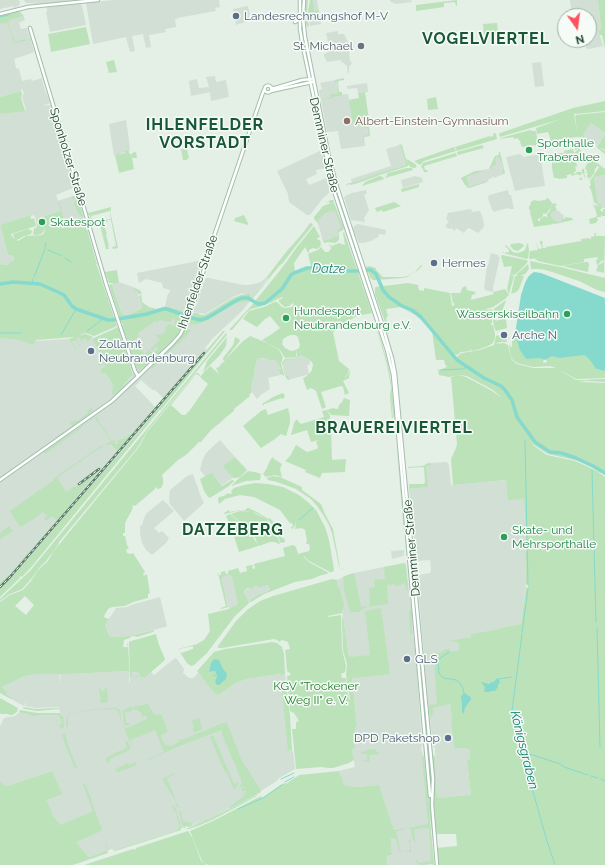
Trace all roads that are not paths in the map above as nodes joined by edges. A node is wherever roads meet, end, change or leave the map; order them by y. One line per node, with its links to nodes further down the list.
1 (98, 0): 4 (main road)
2 (300, 0): 5 (main road, Demminer Straße)
3 (304, 0): 8 (main road, Demminer Straße)
4 (0, 14)
5 (300, 17): 6 (main road); 8 (main road, Demminer Straße)
6 (295, 22)
7 (30, 28): 14 (main road, Sponholzer Straße)
8 (312, 80): 9 (main road); 11 (main road, Demminer Straße)
9 (271, 90): 10 (main road); 10 (main road)
10 (266, 91): 14 (main road, Ihlenfelder Straße)
11 (364, 275): 12 (main road, Demminer Straße); 13 (main road, Demminer Straße)
12 (369, 285): 13 (main road); 16 (main road, Demminer Straße)
13 (366, 286): 16 (main road, Demminer Straße)
14 (138, 376): 15 (main road, Ihlenfelder Straße)
15 (0, 480)
16 (432, 815): 17 (main road, Demminer Straße)
17 (437, 865)

